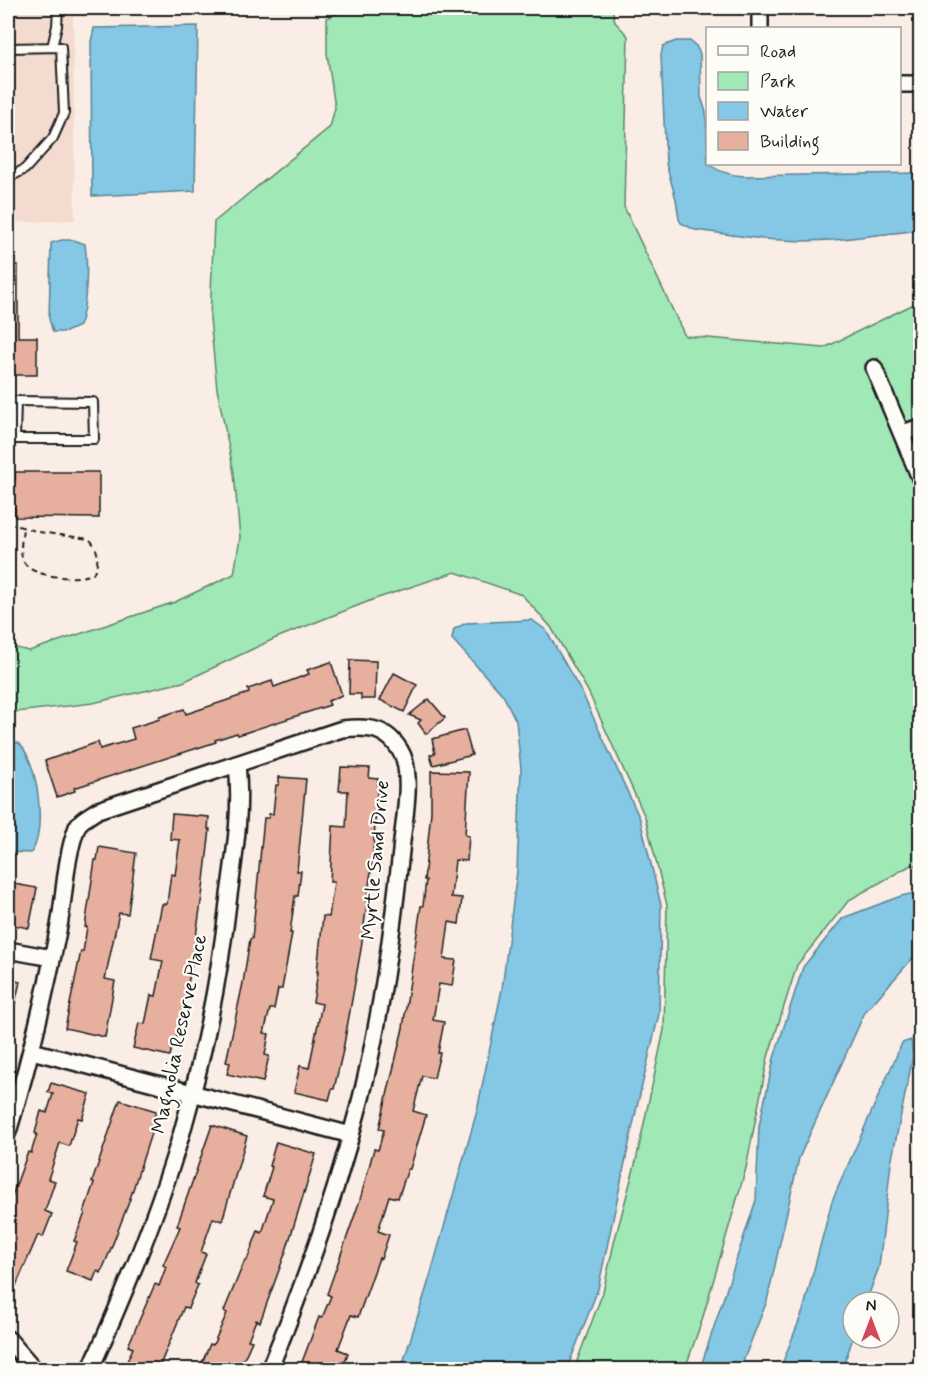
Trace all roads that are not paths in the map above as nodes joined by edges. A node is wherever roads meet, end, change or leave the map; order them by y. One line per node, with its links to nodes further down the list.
1 (58, 8): 4 (lane)
2 (760, 8): 3 (street)
3 (760, 27)
4 (52, 47): 5 (lane); 8 (lane)
5 (8, 48)
6 (901, 84): 7 (street)
7 (921, 84)
8 (8, 178)
9 (874, 368): 12 (street)
10 (12, 401): 13 (lane); 13 (lane)
11 (921, 427): 12 (street)
12 (903, 434): 14 (street)
13 (11, 439)
14 (921, 478)
15 (237, 764): 17 (street, Myrtle Sand Drive); 19 (street, Magnolia Reserve Place); 21 (street, Myrtle Sand Drive)
16 (8, 950): 17 (street)
17 (52, 958): 18 (street, Myrtle Sand Drive)
18 (32, 1051): 19 (street); 20 (street, Myrtle Sand Drive)
19 (192, 1092): 21 (street); 24 (street, Magnolia Reserve Place)
20 (8, 1132)
21 (351, 1134): 25 (street, Myrtle Sand Drive)
22 (8, 1338): 23 (street)
23 (35, 1370)
24 (90, 1370)
25 (269, 1370)

